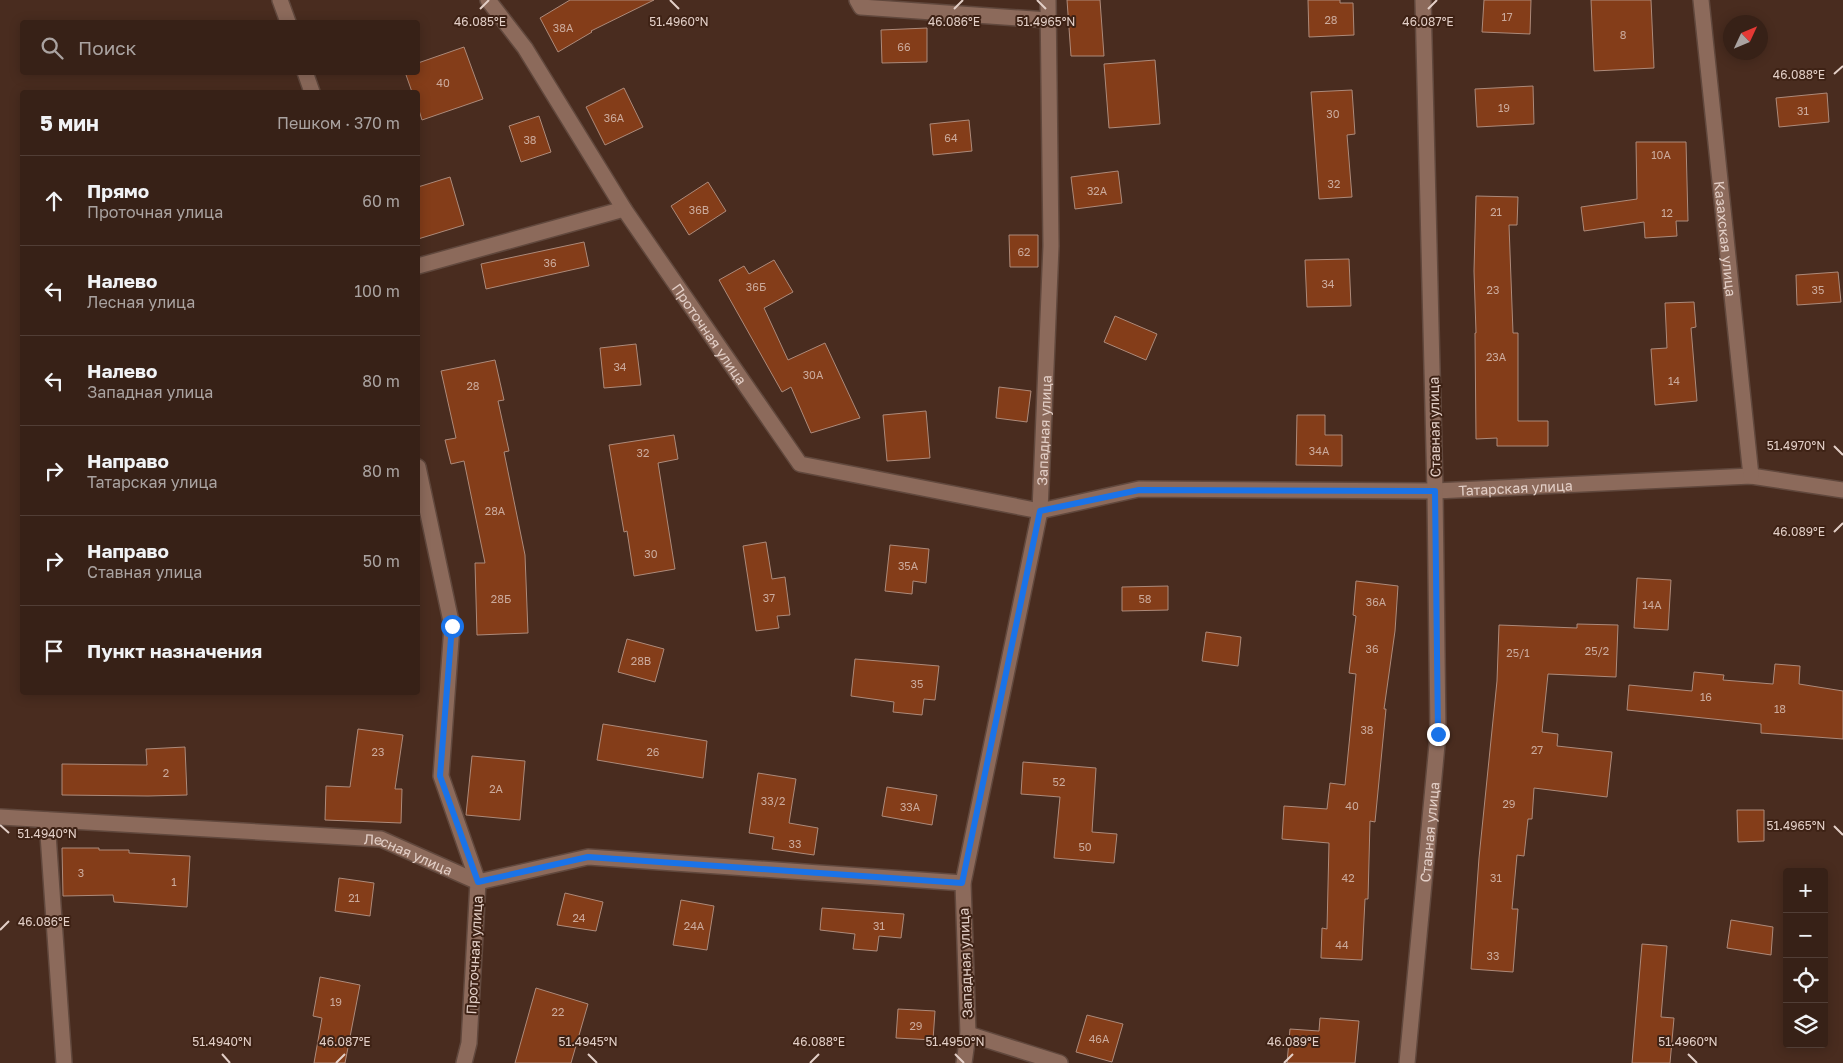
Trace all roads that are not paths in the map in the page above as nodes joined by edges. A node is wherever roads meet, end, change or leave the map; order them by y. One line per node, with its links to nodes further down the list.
1 (280, 0): 7 (street)
2 (488, 0): 11 (street, Проточная улица)
3 (857, 0): 8 (street)
4 (1048, 0): 8 (street, Западная улица)
5 (1423, 0): 16 (street, Ставная улица)
6 (1701, 0): 14 (street, Казахская улица)
7 (287, 20)
8 (1048, 20): 17 (street, Западная улица)
9 (307, 75): 10 (street)
10 (311, 90)
11 (624, 209): 12 (street); 17 (street, Проточная улица)
12 (420, 265)
13 (420, 476): 20 (street, Проточная улица)
14 (1751, 476): 15 (street, Татарская улица); 16 (street, Татарская улица)
15 (1843, 490)
16 (1435, 491): 17 (street, Татарская улица); 27 (street, Ставная улица)
17 (1040, 511): 21 (street, Западная улица)
18 (0, 817): 19 (street, Лесная улица)
19 (47, 820): 20 (street, Лесная улица); 23 (street)
20 (478, 882): 21 (street); 24 (street, Проточная улица)
21 (962, 883): 22 (street, Западная улица)
22 (968, 1034): 25 (street, Западная улица); 26 (street)
23 (64, 1063)
24 (464, 1063)
25 (964, 1063)
26 (1060, 1063)
27 (1407, 1063)

